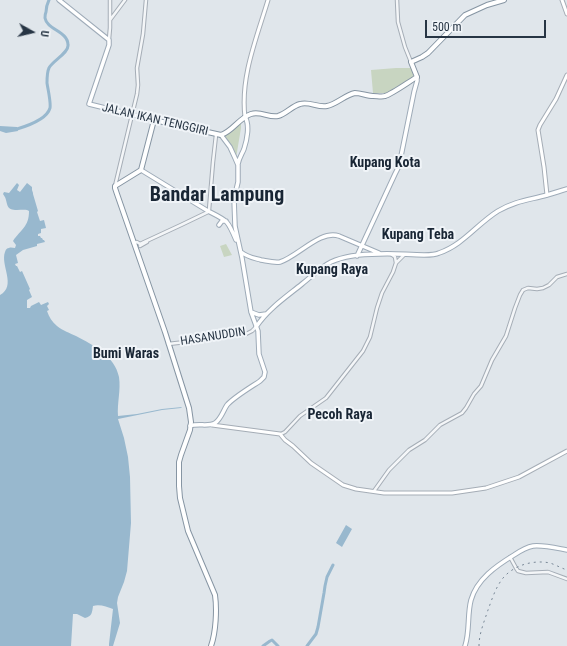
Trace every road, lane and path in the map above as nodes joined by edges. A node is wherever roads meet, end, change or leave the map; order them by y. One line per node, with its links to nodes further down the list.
1 (59, 0): 11 (main road)
2 (110, 0): 10 (street)
3 (125, 0): 10 (street)
4 (146, 0): 17 (street)
5 (268, 0): 18 (main road)
6 (397, 0): 12 (street)
7 (504, 0): 12 (highway)
8 (562, 0): 9 (main road)
9 (567, 14)
10 (110, 20): 11 (street)
11 (109, 39): 17 (main road, JALAN IKAN TENGGIRI)
12 (411, 62): 14 (highway)
13 (567, 75): 25 (main road)
14 (417, 76): 15 (highway); 16 (main road)
15 (411, 81): 16 (highway); 18 (highway)
16 (416, 86): 31 (main road)
17 (132, 115): 19 (main road, JALAN IKAN TENGGIRI); 23 (street)
18 (245, 117): 20 (highway); 21 (main road)
19 (154, 120): 20 (highway, JALAN IKAN TENGGIRI); 22 (highway)
20 (219, 135): 21 (main road); 26 (street)
21 (238, 164): 30 (main road)
22 (142, 170): 23 (highway); 26 (main road)
23 (115, 186): 29 (highway)
24 (567, 189): 25 (main road)
25 (548, 195): 35 (main road)
26 (209, 212): 27 (main road); 29 (street)
27 (227, 221): 28 (main road); 30 (main road)
28 (219, 225)
29 (134, 246): 46 (highway)
30 (239, 246): 38 (main road)
31 (361, 246): 32 (main road); 37 (main road); 39 (main road)
32 (369, 250): 33 (main road); 36 (main road)
33 (380, 254): 34 (main road); 36 (main road)
34 (391, 254): 35 (main road); 40 (street)
35 (404, 254): 40 (street)
36 (370, 255): 37 (main road)
37 (357, 256): 44 (main road)
38 (244, 257): 39 (main road); 41 (main road)
39 (253, 258): 41 (main road)
40 (396, 263): 51 (street)
41 (243, 267): 43 (main road)
42 (567, 274): 53 (street)
43 (251, 312): 44 (main road); 45 (main road)
44 (267, 313): 45 (main road)
45 (256, 327): 46 (street, HASANUDDIN); 47 (main road)
46 (168, 344): 48 (highway)
47 (218, 421): 49 (main road); 50 (main road)
48 (192, 425): 49 (main road); 57 (highway)
49 (212, 425): 50 (main road)
50 (219, 426): 51 (main road)
51 (281, 434): 53 (main road)
52 (567, 451): 53 (main road)
53 (374, 491)
54 (567, 550): 55 (main road)
55 (510, 557): 56 (street); 58 (main road)
56 (567, 579)
57 (211, 645)
58 (465, 646)

